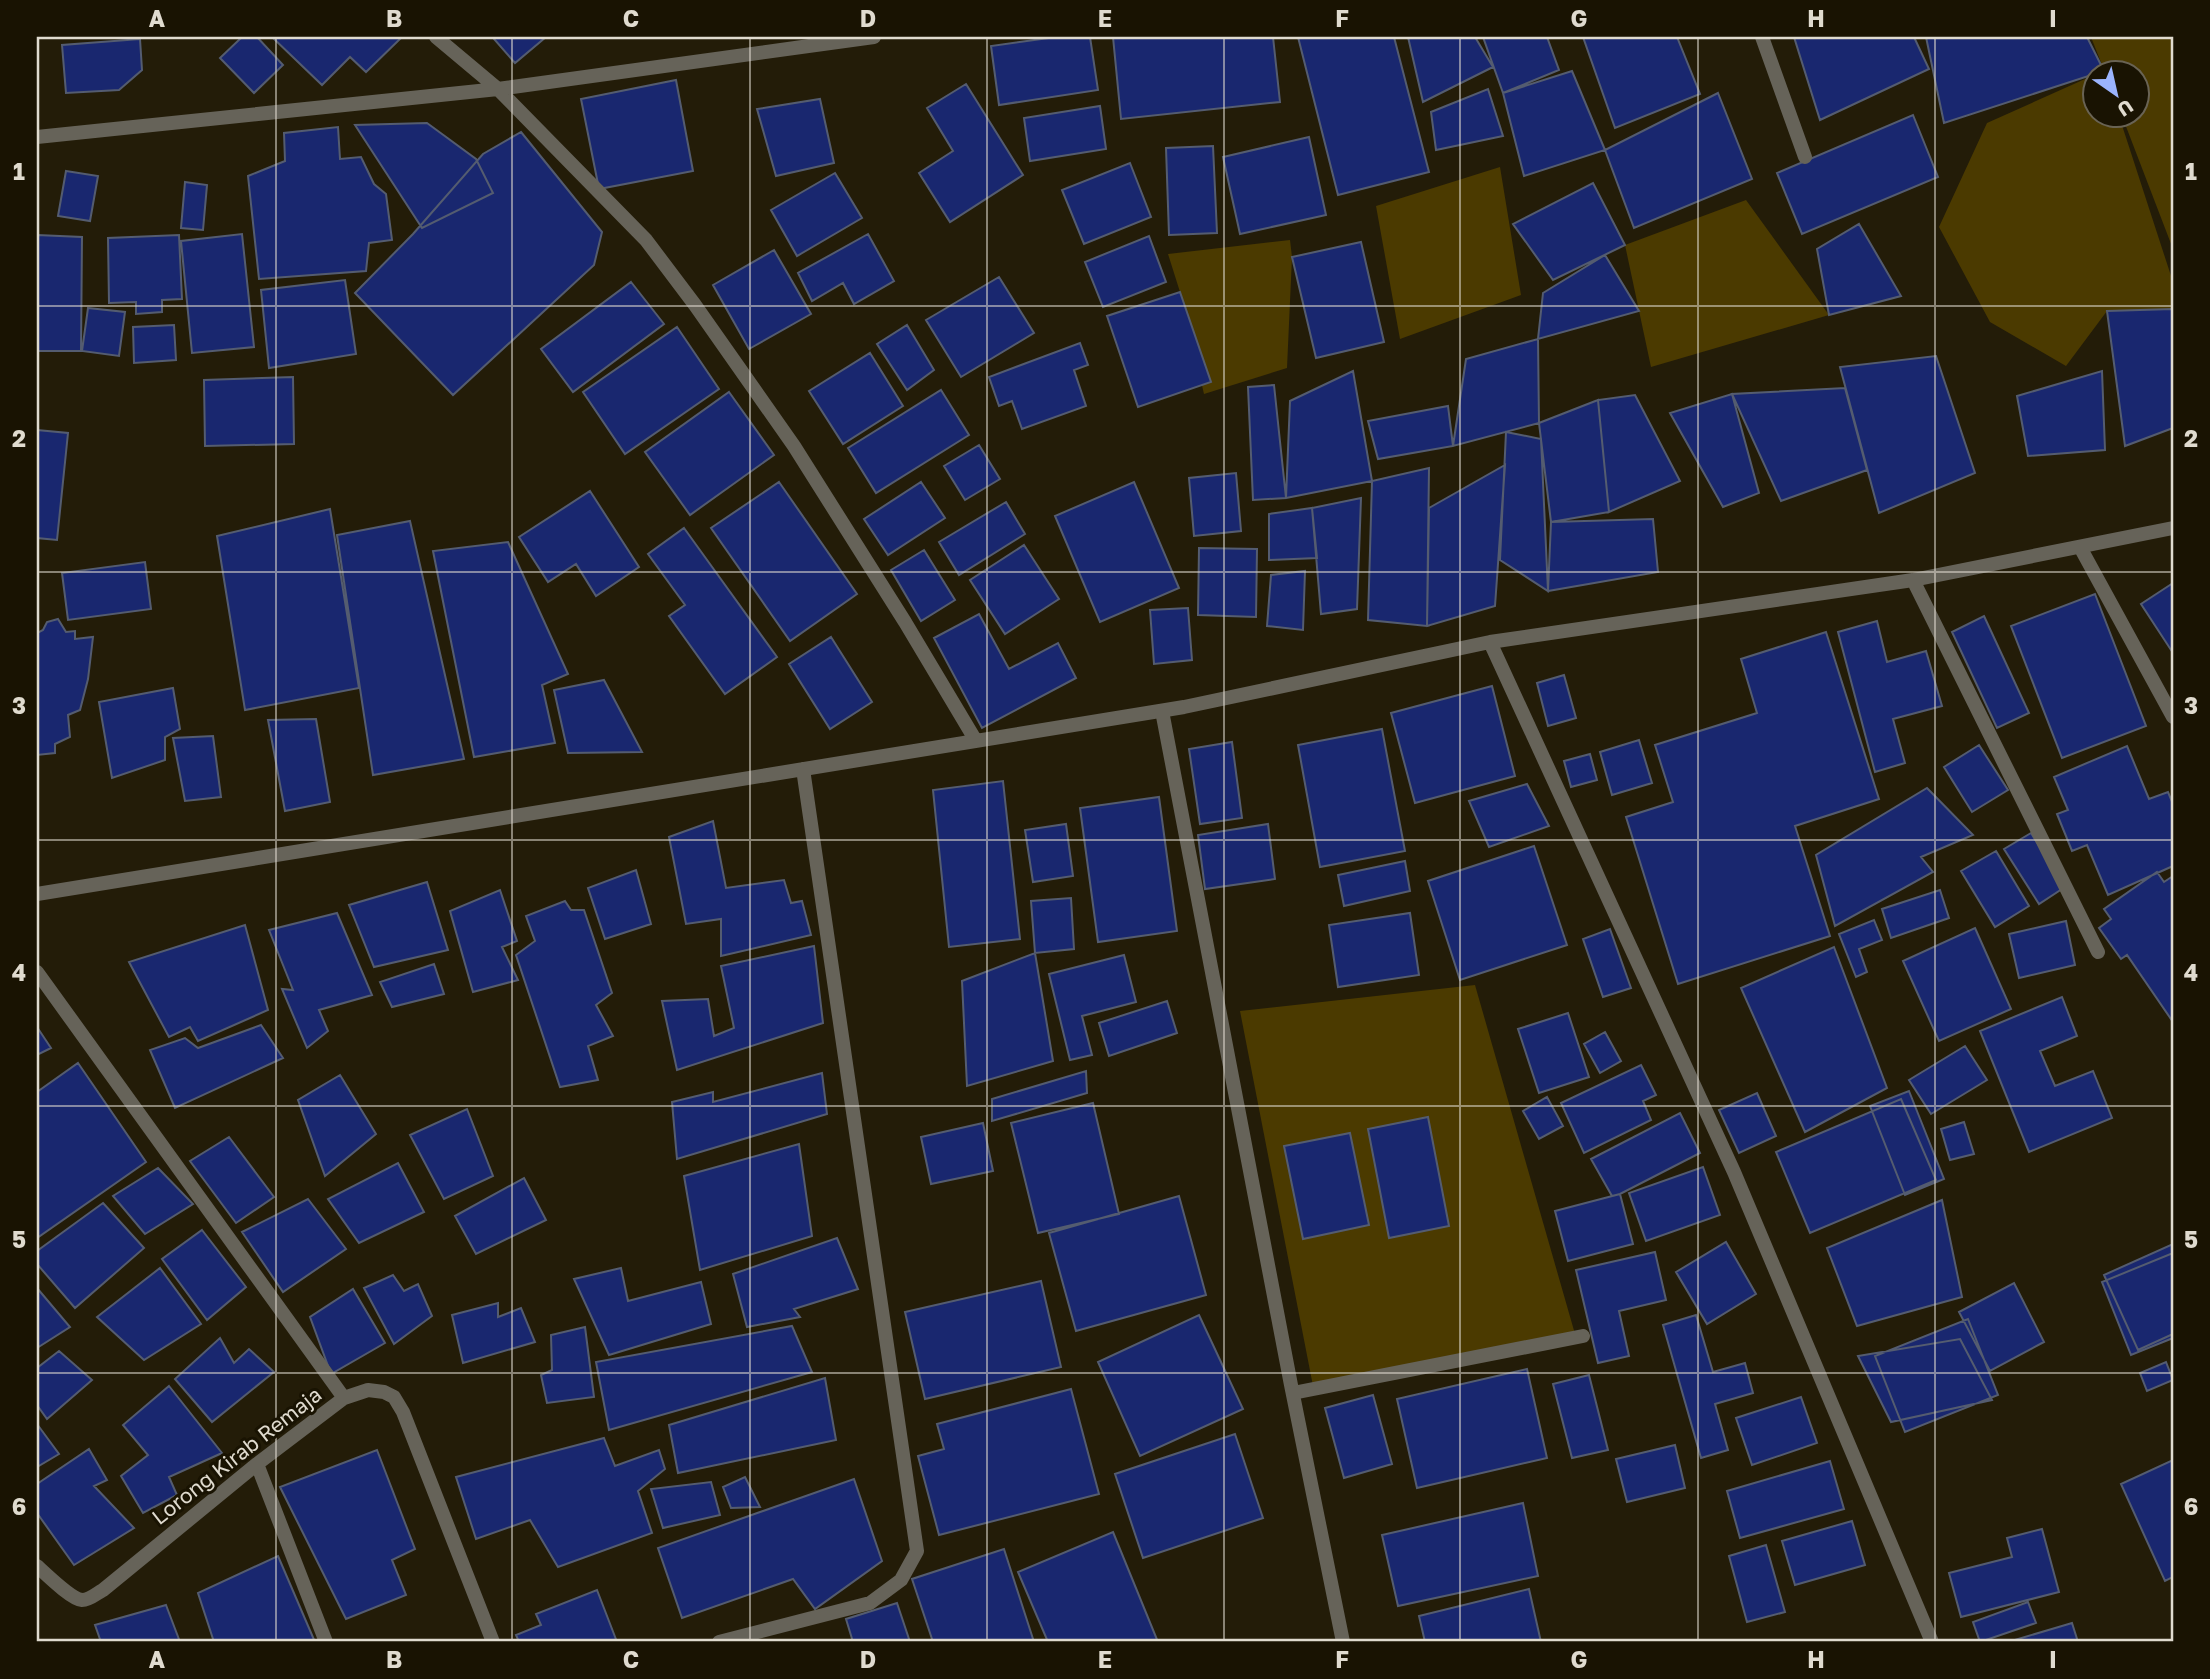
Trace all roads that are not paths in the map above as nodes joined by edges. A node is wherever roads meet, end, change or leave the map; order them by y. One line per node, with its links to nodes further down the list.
1 (436, 37): 4 (street)
2 (874, 37): 4 (street)
3 (1762, 37): 6 (street)
4 (498, 89): 5 (street); 13 (street)
5 (37, 137)
6 (1805, 157)
7 (2173, 528): 8 (street)
8 (2080, 547): 9 (street); 12 (street)
9 (1913, 580): 10 (street); 16 (street)
10 (1490, 642): 11 (street); 27 (street)
11 (1162, 711): 13 (street); 19 (street)
12 (2173, 717)
13 (976, 741): 14 (street)
14 (803, 769): 15 (street); 25 (street)
15 (37, 894)
16 (2098, 952)
17 (37, 972): 20 (street)
18 (1583, 1336): 19 (street)
19 (1293, 1393): 26 (street)
20 (344, 1398): 21 (street, Lorong Kirab Remaja); 24 (street, Lorong Kirab Remaja)
21 (257, 1464): 22 (street, Lorong Kirab Remaja); 23 (street)
22 (37, 1566)
23 (326, 1642)
24 (493, 1642)
25 (719, 1642)
26 (1343, 1642)
27 (1932, 1642)

